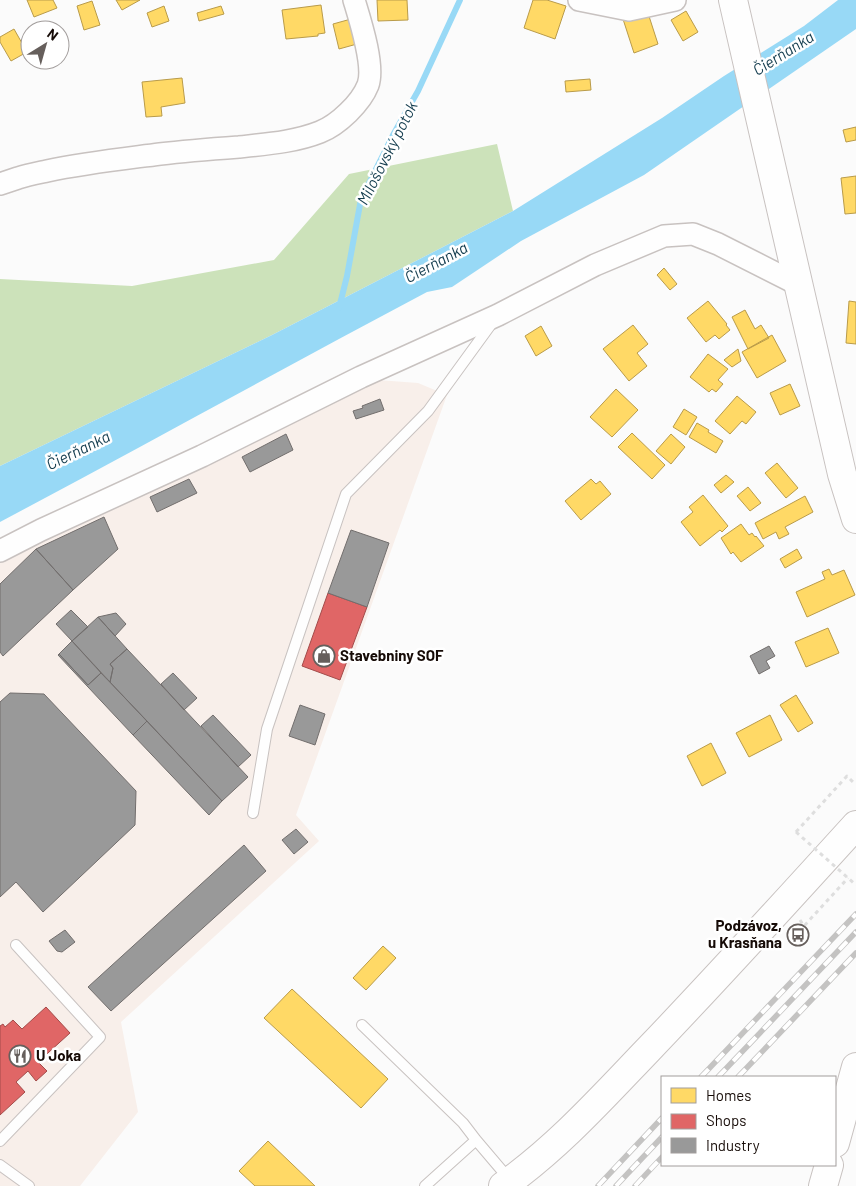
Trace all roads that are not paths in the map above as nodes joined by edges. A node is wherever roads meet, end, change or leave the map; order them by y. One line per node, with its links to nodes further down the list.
1 (354, 0): 5 (street)
2 (579, 0): 3 (street)
3 (675, 0)
4 (734, 9): 6 (main road)
5 (1, 185)
6 (799, 285): 7 (street); 8 (main road)
7 (498, 315): 9 (street); 10 (lane)
8 (856, 519)
9 (0, 550)
10 (252, 813)
11 (856, 825): 20 (main road)
12 (16, 945): 17 (lane)
13 (362, 1025): 16 (lane)
14 (856, 1067): 15 (main road)
15 (836, 1139)
16 (476, 1140): 20 (lane); 22 (lane)
17 (0, 1142)
18 (0, 1165): 21 (lane)
19 (829, 1166): 23 (main road)
20 (507, 1183)
21 (30, 1186)
22 (426, 1186)
23 (823, 1186)

